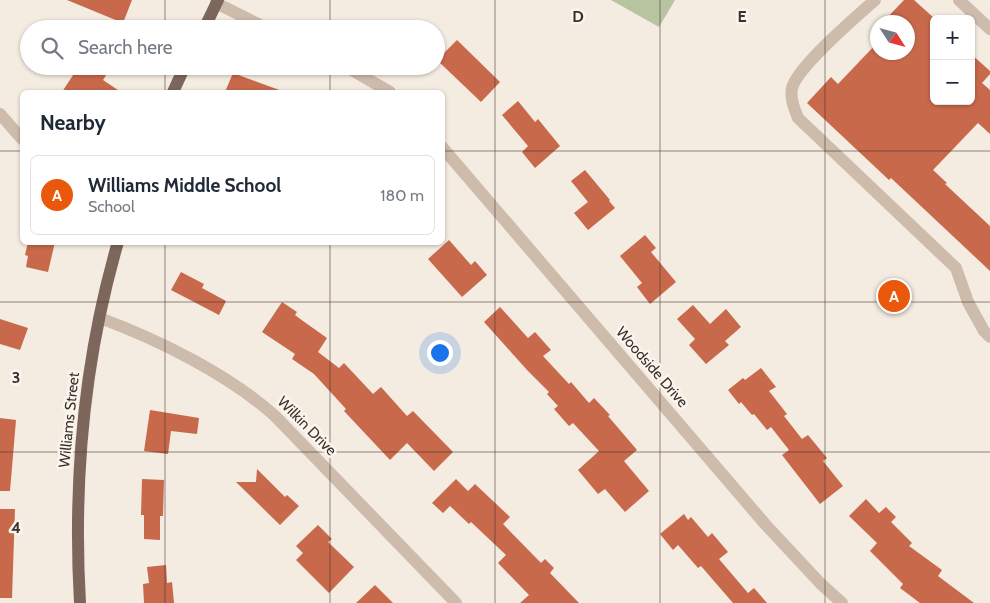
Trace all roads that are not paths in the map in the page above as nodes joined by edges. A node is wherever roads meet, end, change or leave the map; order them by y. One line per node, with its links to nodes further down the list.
1 (875, 0): 16 (street)
2 (960, 0): 6 (street)
3 (217, 2): 4 (main road); 5 (street)
4 (208, 20)
5 (251, 20)
6 (990, 29)
7 (182, 75): 9 (main road)
8 (361, 75): 10 (street)
9 (174, 90)
10 (387, 90)
11 (0, 114): 12 (street)
12 (20, 137)
13 (445, 151): 19 (street, Woodside Drive)
14 (117, 245): 15 (main road, Williams Street)
15 (100, 318): 17 (main road, Williams Street); 18 (street, Wilkin Drive)
16 (990, 337)
17 (80, 603)
18 (456, 603)
19 (842, 603)

